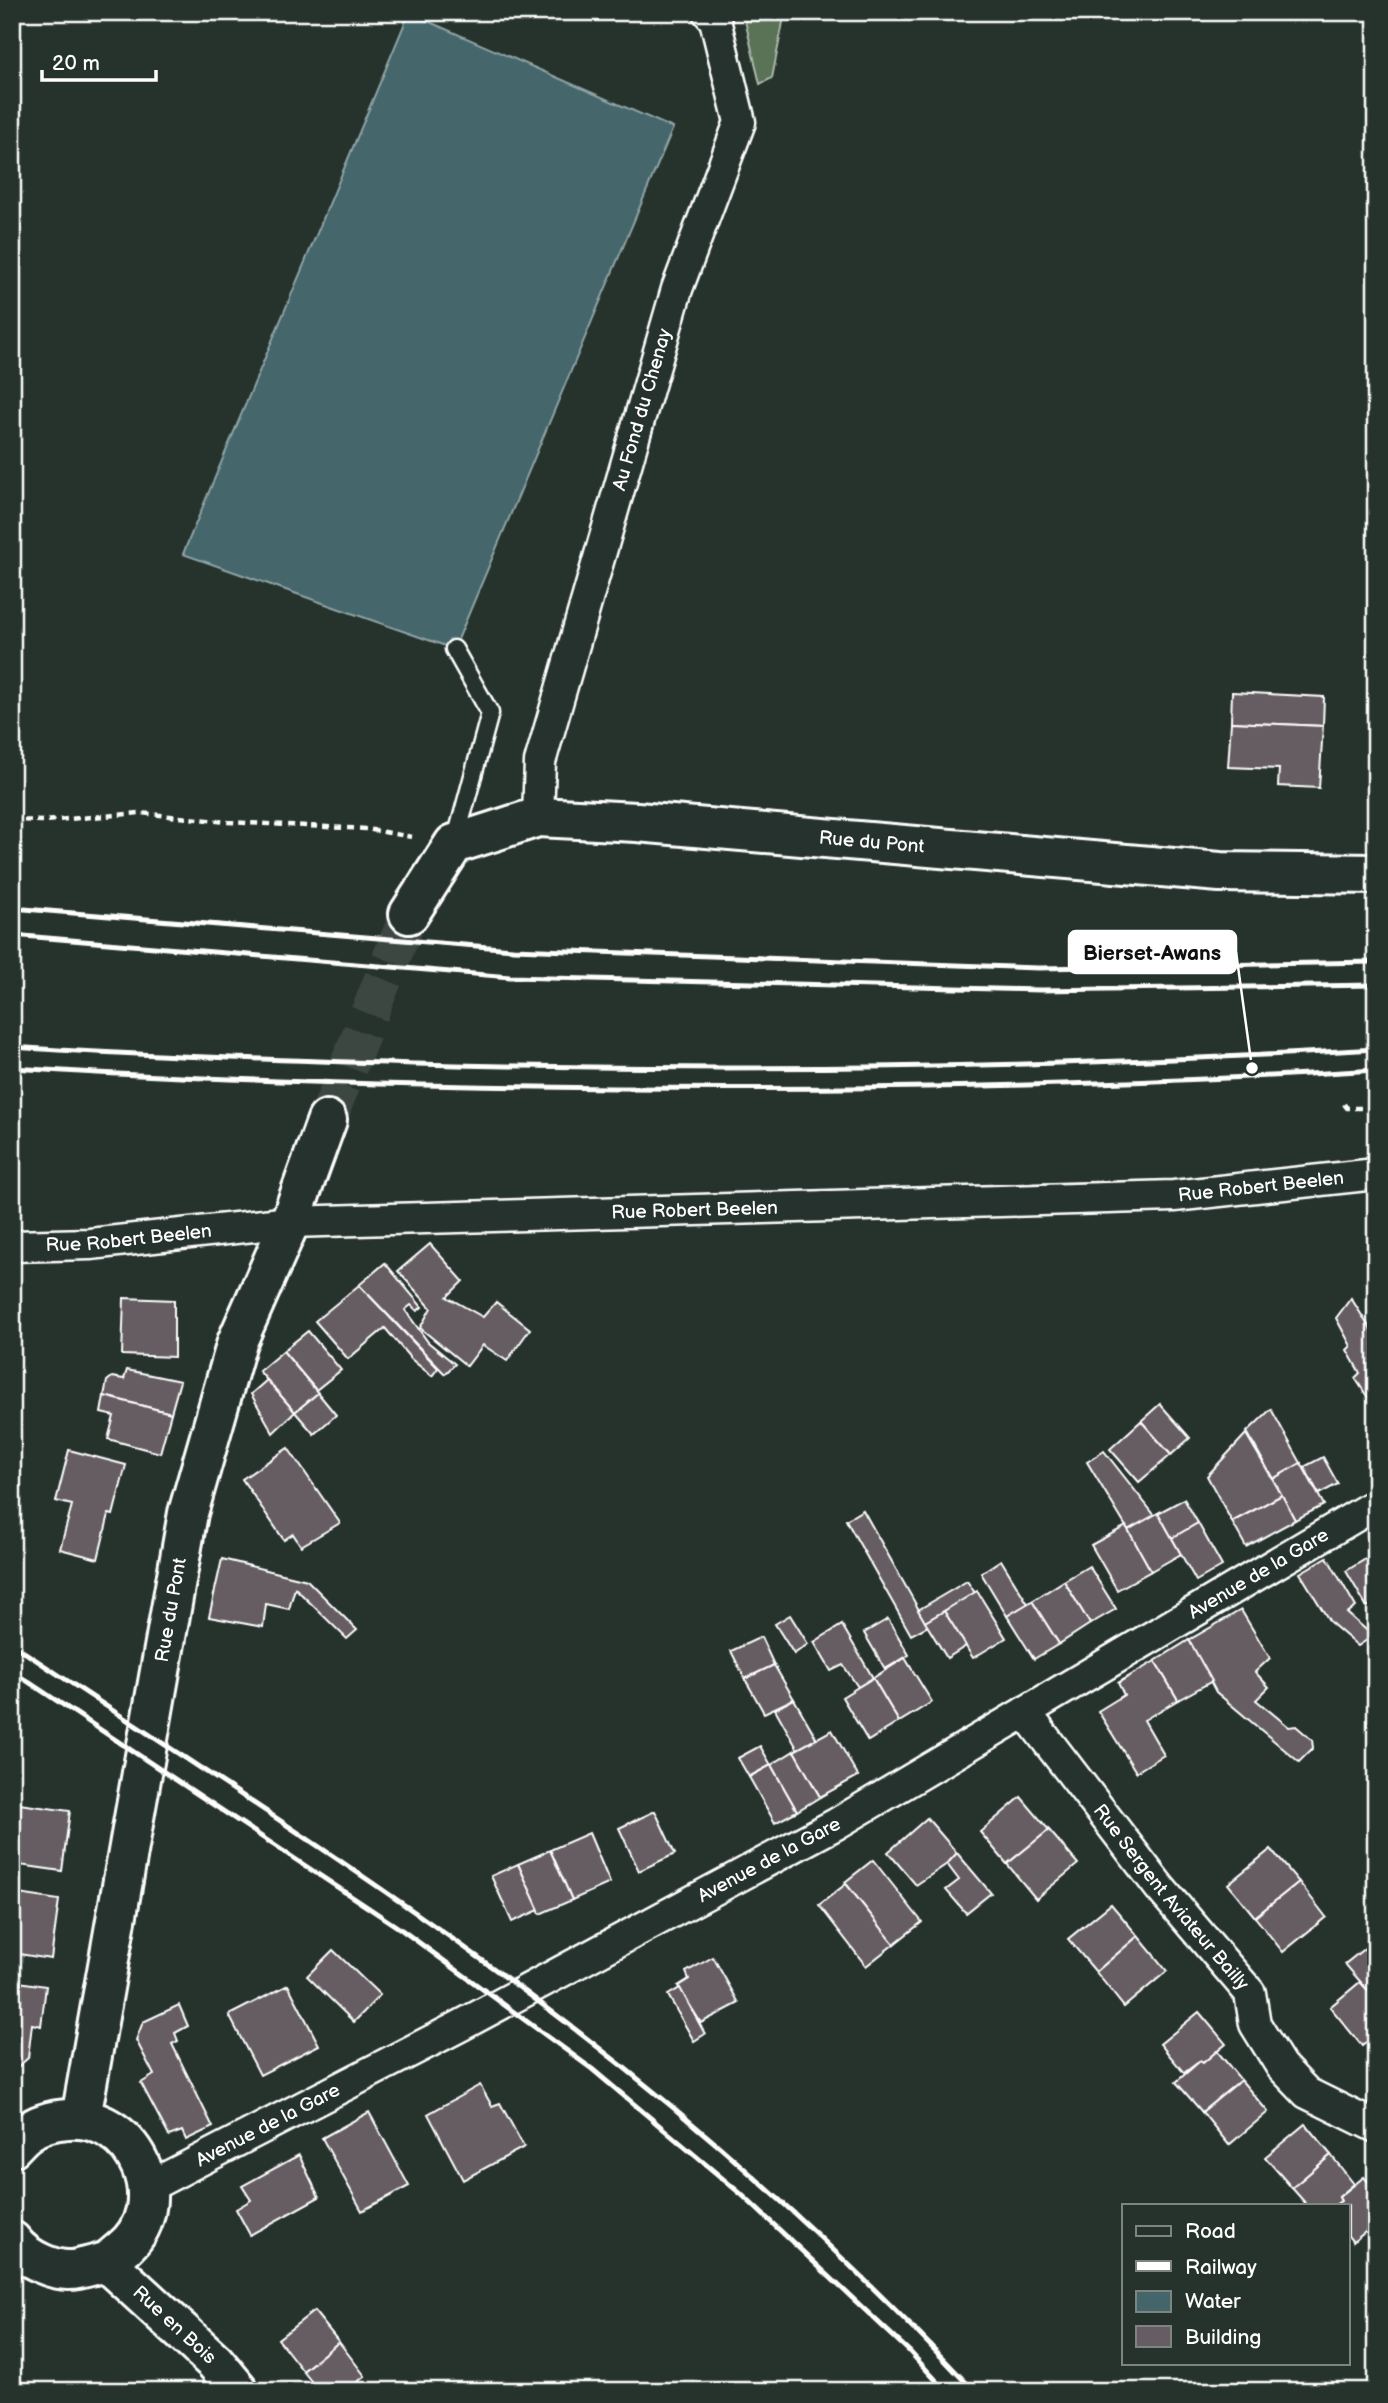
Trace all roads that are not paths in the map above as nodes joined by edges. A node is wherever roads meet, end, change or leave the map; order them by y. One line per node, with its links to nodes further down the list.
1 (708, 12): 3 (street, Au Fond du Chenay)
2 (454, 649): 4 (lane)
3 (538, 817): 4 (street, Rue du Pont); 5 (street, Rue du Pont)
4 (454, 844): 6 (street)
5 (1376, 874)
6 (409, 914)
7 (327, 1119): 9 (street, Rue du Pont)
8 (1376, 1174): 9 (street, Rue Robert Beelen)
9 (290, 1222): 10 (street, Rue Robert Beelen); 13 (street, Rue du Pont)
10 (12, 1246)
11 (1376, 1504): 12 (street, Avenue de la Gare)
12 (1025, 1712): 14 (street, Rue Sergent Aviateur Bailly); 16 (street, Avenue de la Gare)
13 (81, 2118): 15 (street); 16 (street)
14 (1376, 2127)
15 (12, 2147)
16 (148, 2187): 18 (street)
17 (12, 2241): 18 (street)
18 (106, 2262): 19 (street, Rue en Bois)
19 (239, 2391)

